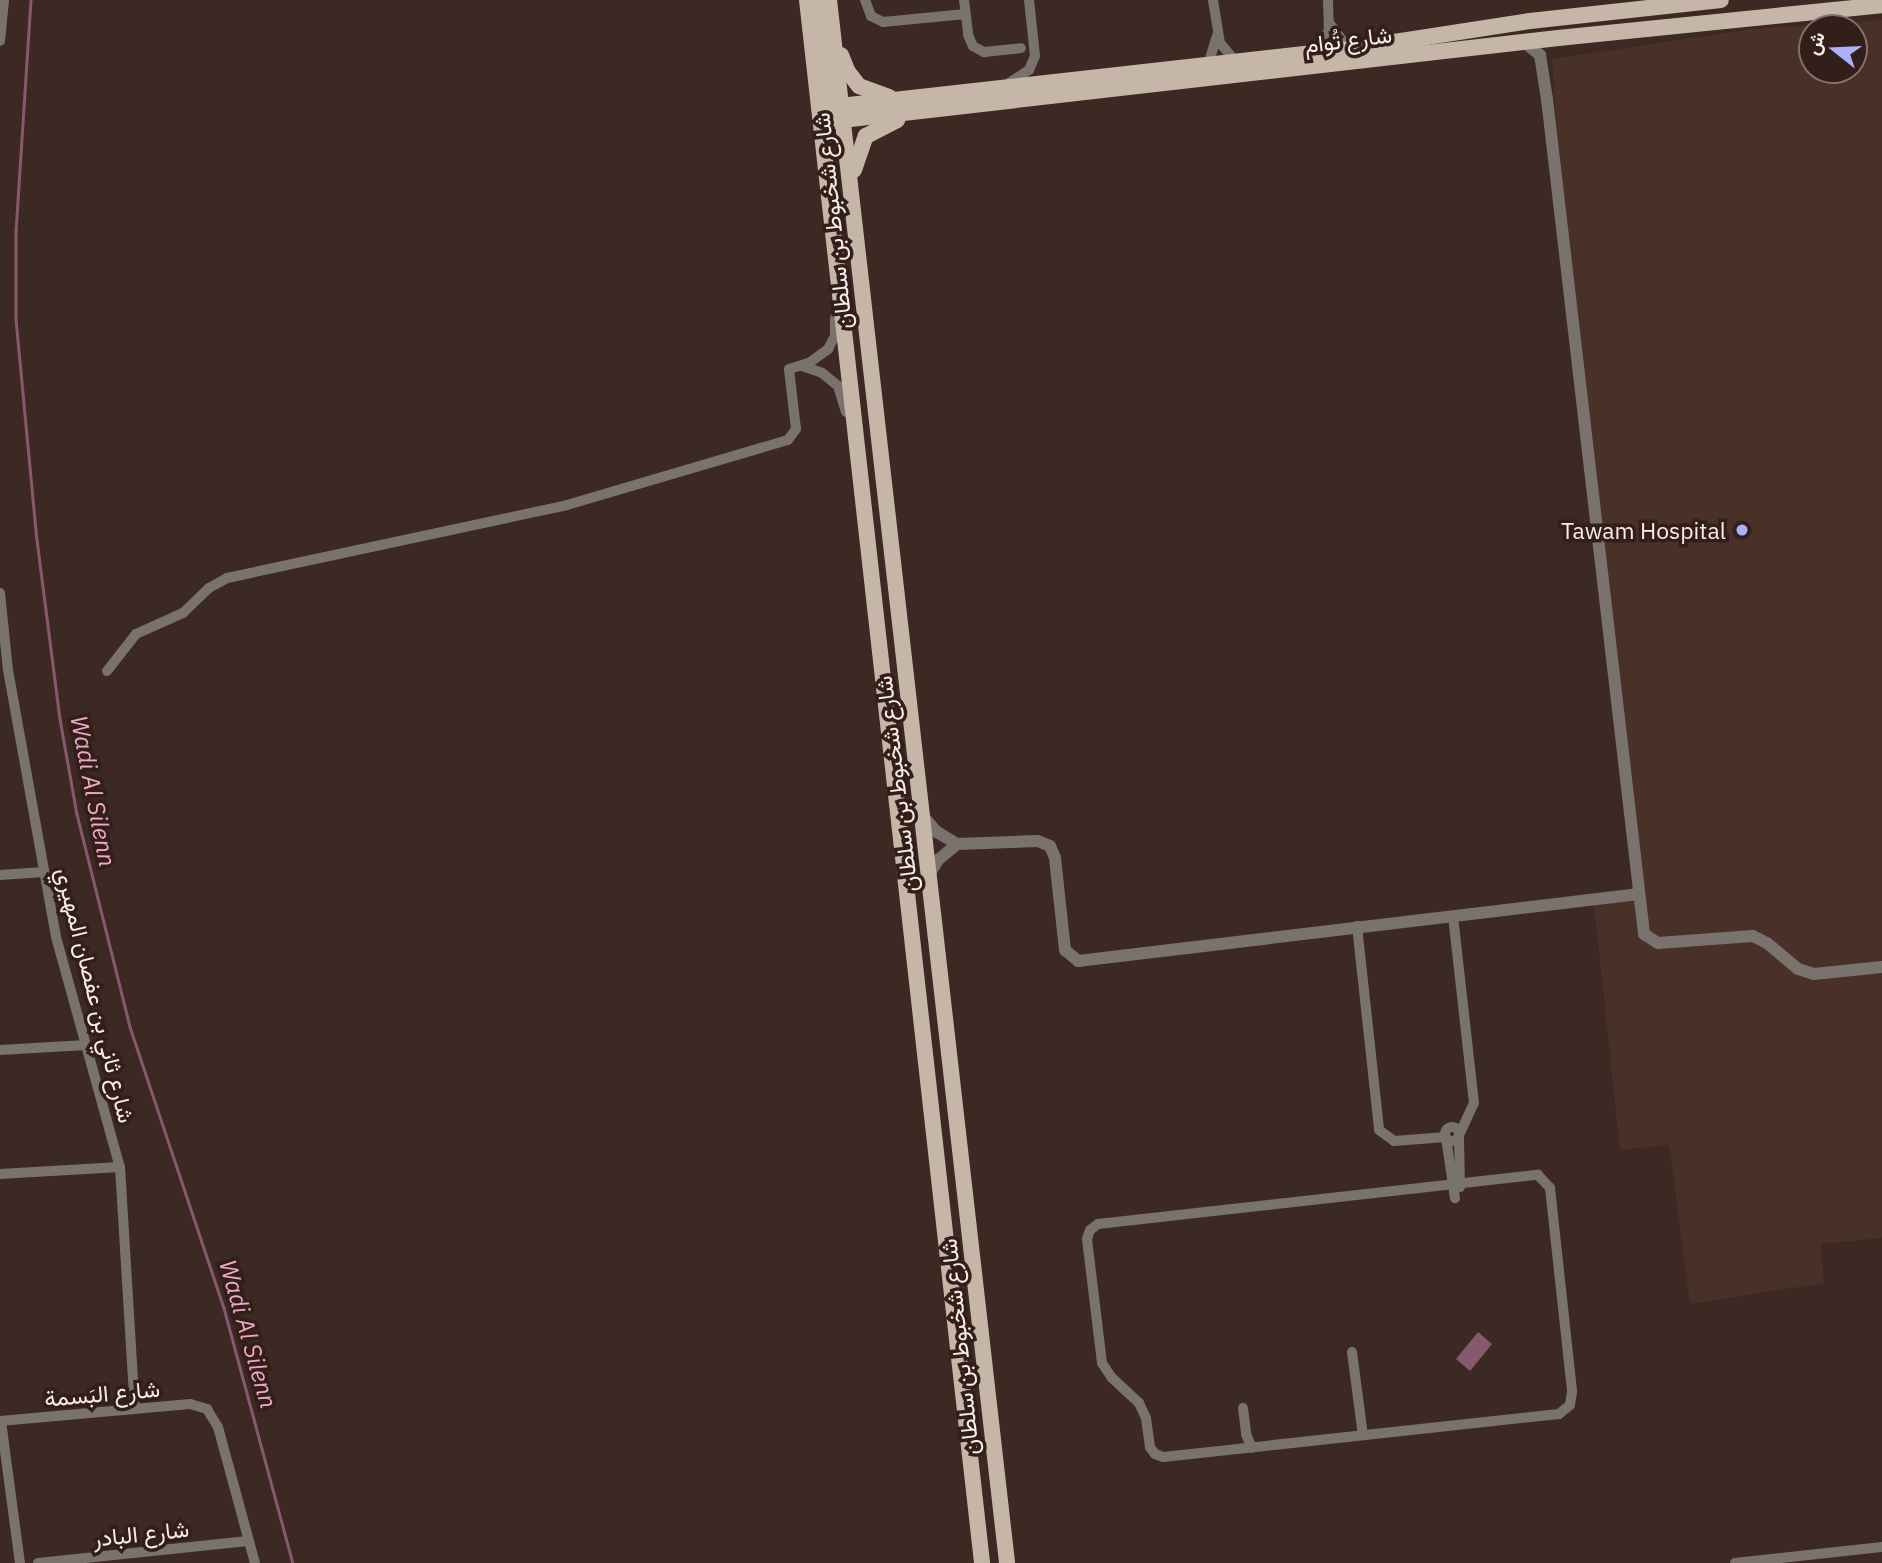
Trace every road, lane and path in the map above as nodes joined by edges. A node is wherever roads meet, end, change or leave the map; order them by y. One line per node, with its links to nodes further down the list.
1 (4, 0): 18 (street)
2 (807, 0): 28 (main road, شارع شخبوط بن سلطان)
3 (818, 0): 28 (main road)
4 (829, 0): 16 (main road, شارع شخبوط بن سلطان)
5 (865, 0): 13 (street)
6 (964, 0): 13 (street)
7 (1030, 0): 25 (street)
8 (1213, 0): 15 (street)
9 (1330, 0): 14 (street)
10 (1721, 0): 11 (main road, شارع تُوام)
11 (1694, 2): 21 (main road, شارع تُوام)
12 (1882, 5): 17 (main road, شارع تُوام)
13 (966, 14): 20 (street)
14 (1330, 24): 21 (street); 22 (street)
15 (1217, 31): 23 (street); 24 (street)
16 (833, 35): 26 (main road); 28 (main road, شارع شخبوط بن سلطان)
17 (1558, 37): 19 (main road, شارع تُوام); 27 (street)
18 (0, 41)
19 (1524, 41): 27 (street); 29 (main road, شارع تُوام)
20 (1021, 48)
21 (1349, 49): 22 (main road, شارع تُوام)
22 (1319, 52): 23 (main road, شارع تُوام)
23 (1236, 62): 24 (main road, شارع تُوام)
24 (1208, 65): 25 (main road, شارع تُوام)
25 (996, 89): 26 (main road, شارع تُوام)
26 (920, 98): 28 (main road, شارع تُوام); 30 (main road)
27 (1547, 99): 44 (street)
28 (831, 114): 30 (main road, شارع تُوام); 31 (main road, شارع شخبوط بن سلطان); 32 (main road, شارع شخبوط بن سلطان); 33 (main road)
29 (912, 114): 30 (main road, شارع تُوام); 31 (main road)
30 (874, 117)
31 (851, 183): 33 (main road, شارع شخبوط بن سلطان)
32 (836, 259): 34 (street); 35 (main road, شارع شخبوط بن سلطان)
33 (858, 260): 39 (main road, شارع شخبوط بن سلطان)
34 (802, 366): 35 (street); 38 (street)
35 (860, 471): 67 (main road, شارع شخبوط بن سلطان)
36 (0, 593): 37 (street, شارع ثاني بن عفصان المهيري)
37 (4, 670): 41 (street, شارع ثاني بن عفصان المهيري)
38 (107, 671)
39 (922, 815): 40 (street); 43 (main road, شارع شخبوط بن سلطان)
40 (957, 844): 43 (street); 46 (street)
41 (44, 872): 42 (street); 48 (street, شارع ثاني بن عفصان المهيري)
42 (0, 875)
43 (929, 876): 68 (main road, شارع شخبوط بن سلطان)
44 (1640, 894): 45 (street); 47 (street)
45 (1453, 916): 46 (street); 50 (street)
46 (1357, 926): 50 (street)
47 (1882, 967)
48 (86, 1045): 49 (street); 51 (street, شارع ثاني بن عفصان المهيري)
49 (0, 1049)
50 (1452, 1134): 53 (street)
51 (120, 1167): 52 (street); 57 (street, شارع ثاني بن عفصان المهيري)
52 (0, 1174)
53 (1458, 1183): 54 (street); 59 (street); 60 (street)
54 (1457, 1198)
55 (1352, 1352): 59 (street)
56 (1243, 1408): 60 (street)
57 (135, 1409): 58 (street, شارع البَسمة); 61 (street, شارع البَسمة)
58 (0, 1421): 64 (street)
59 (1363, 1435): 60 (street)
60 (1252, 1448)
61 (248, 1541): 65 (street, شارع البادر); 66 (street)
62 (1882, 1547): 63 (street)
63 (1851, 1550): 69 (street); 70 (street)
64 (20, 1563)
65 (38, 1563)
66 (255, 1563)
67 (982, 1563)
68 (1007, 1563)
69 (1737, 1563)
70 (1853, 1563)

